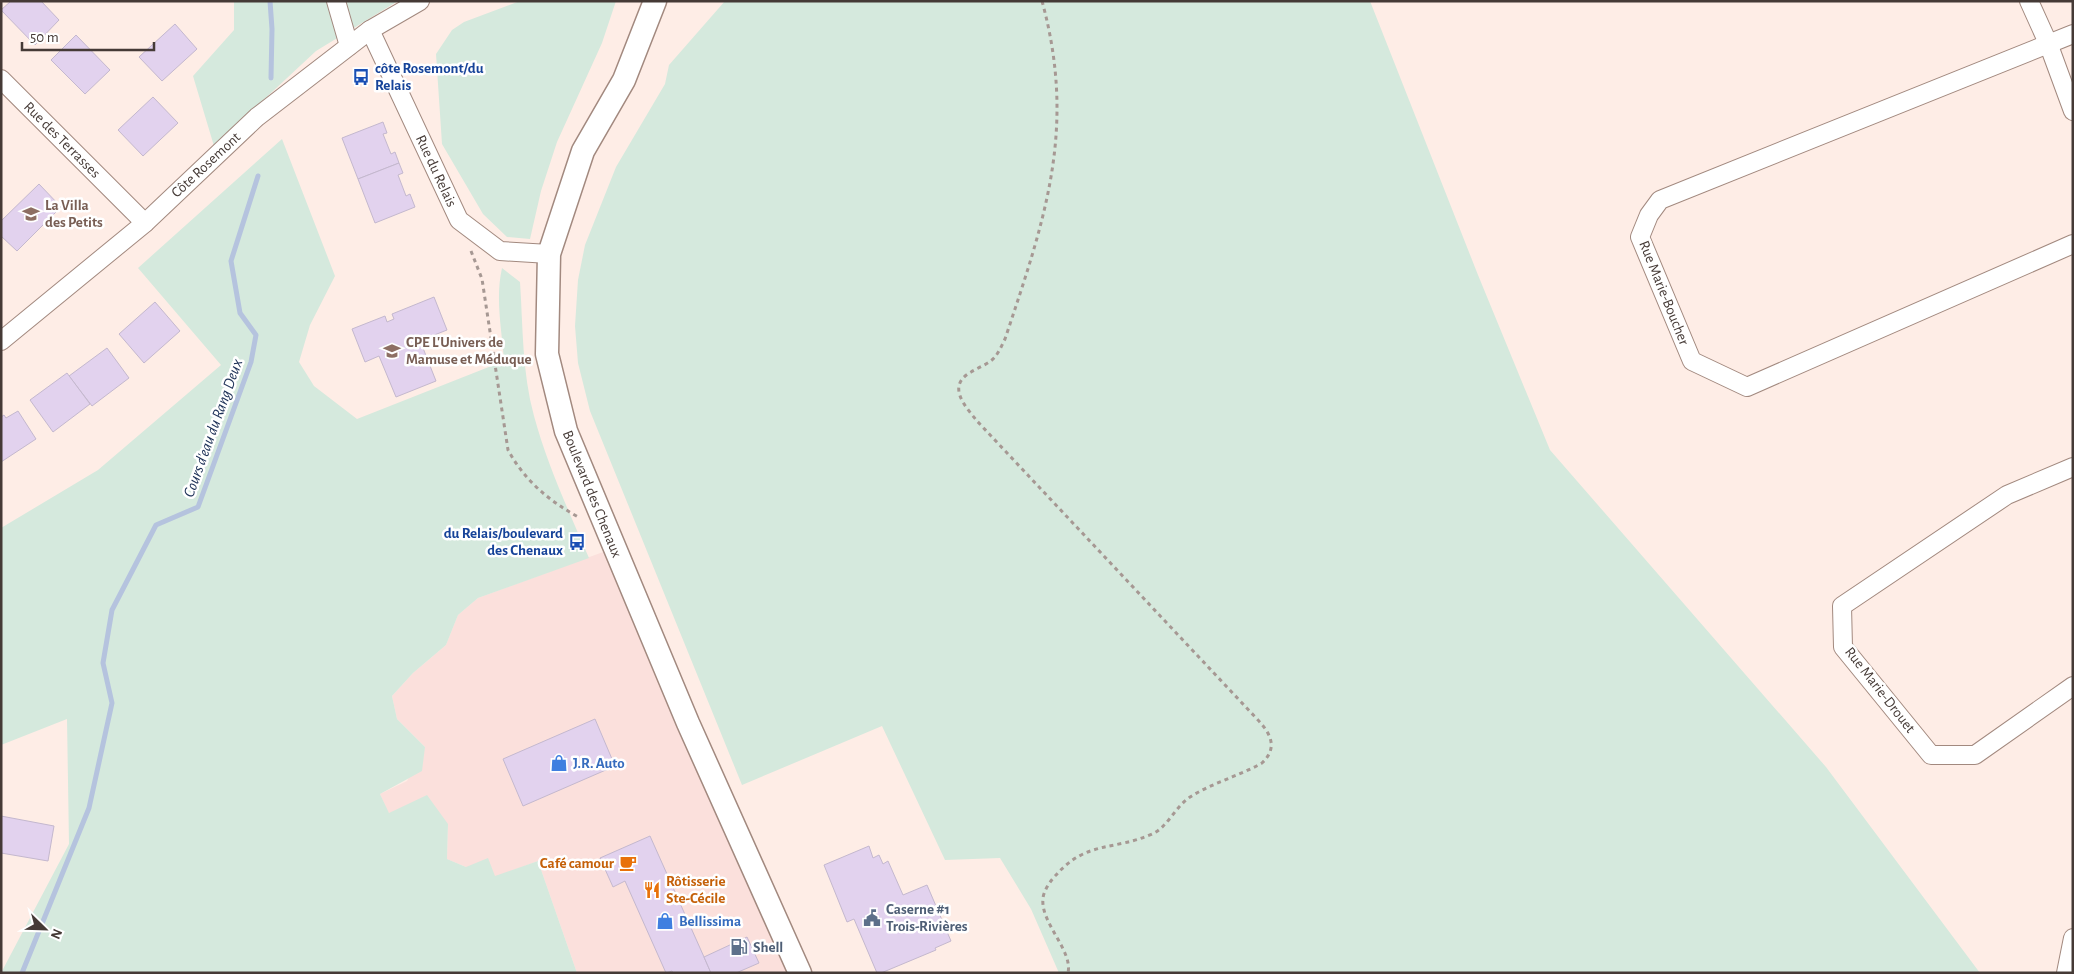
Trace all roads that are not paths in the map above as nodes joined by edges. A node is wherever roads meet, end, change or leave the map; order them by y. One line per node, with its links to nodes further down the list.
1 (336, 1): 8 (street)
2 (420, 1): 5 (street, Côte Rosemont)
3 (655, 1): 13 (main road, Boulevard des Chenaux)
4 (2029, 1): 7 (street)
5 (370, 30): 8 (street, Côte Rosemont); 13 (street, Rue du Relais)
6 (2073, 34): 7 (street, Rue Marie-Boucher)
7 (2048, 43): 10 (street); 12 (street, Rue Marie-Boucher)
8 (349, 46): 11 (street, Côte Rosemont)
9 (1, 79): 11 (street, Rue des Terrasses)
10 (2073, 111)
11 (145, 223): 14 (street, Côte Rosemont)
12 (2073, 244)
13 (549, 254): 18 (main road, Boulevard des Chenaux)
14 (1, 341)
15 (2073, 467): 16 (street, Rue Marie-Drouet)
16 (2073, 686)
17 (2073, 938): 19 (street)
18 (800, 973)
19 (2066, 973)

